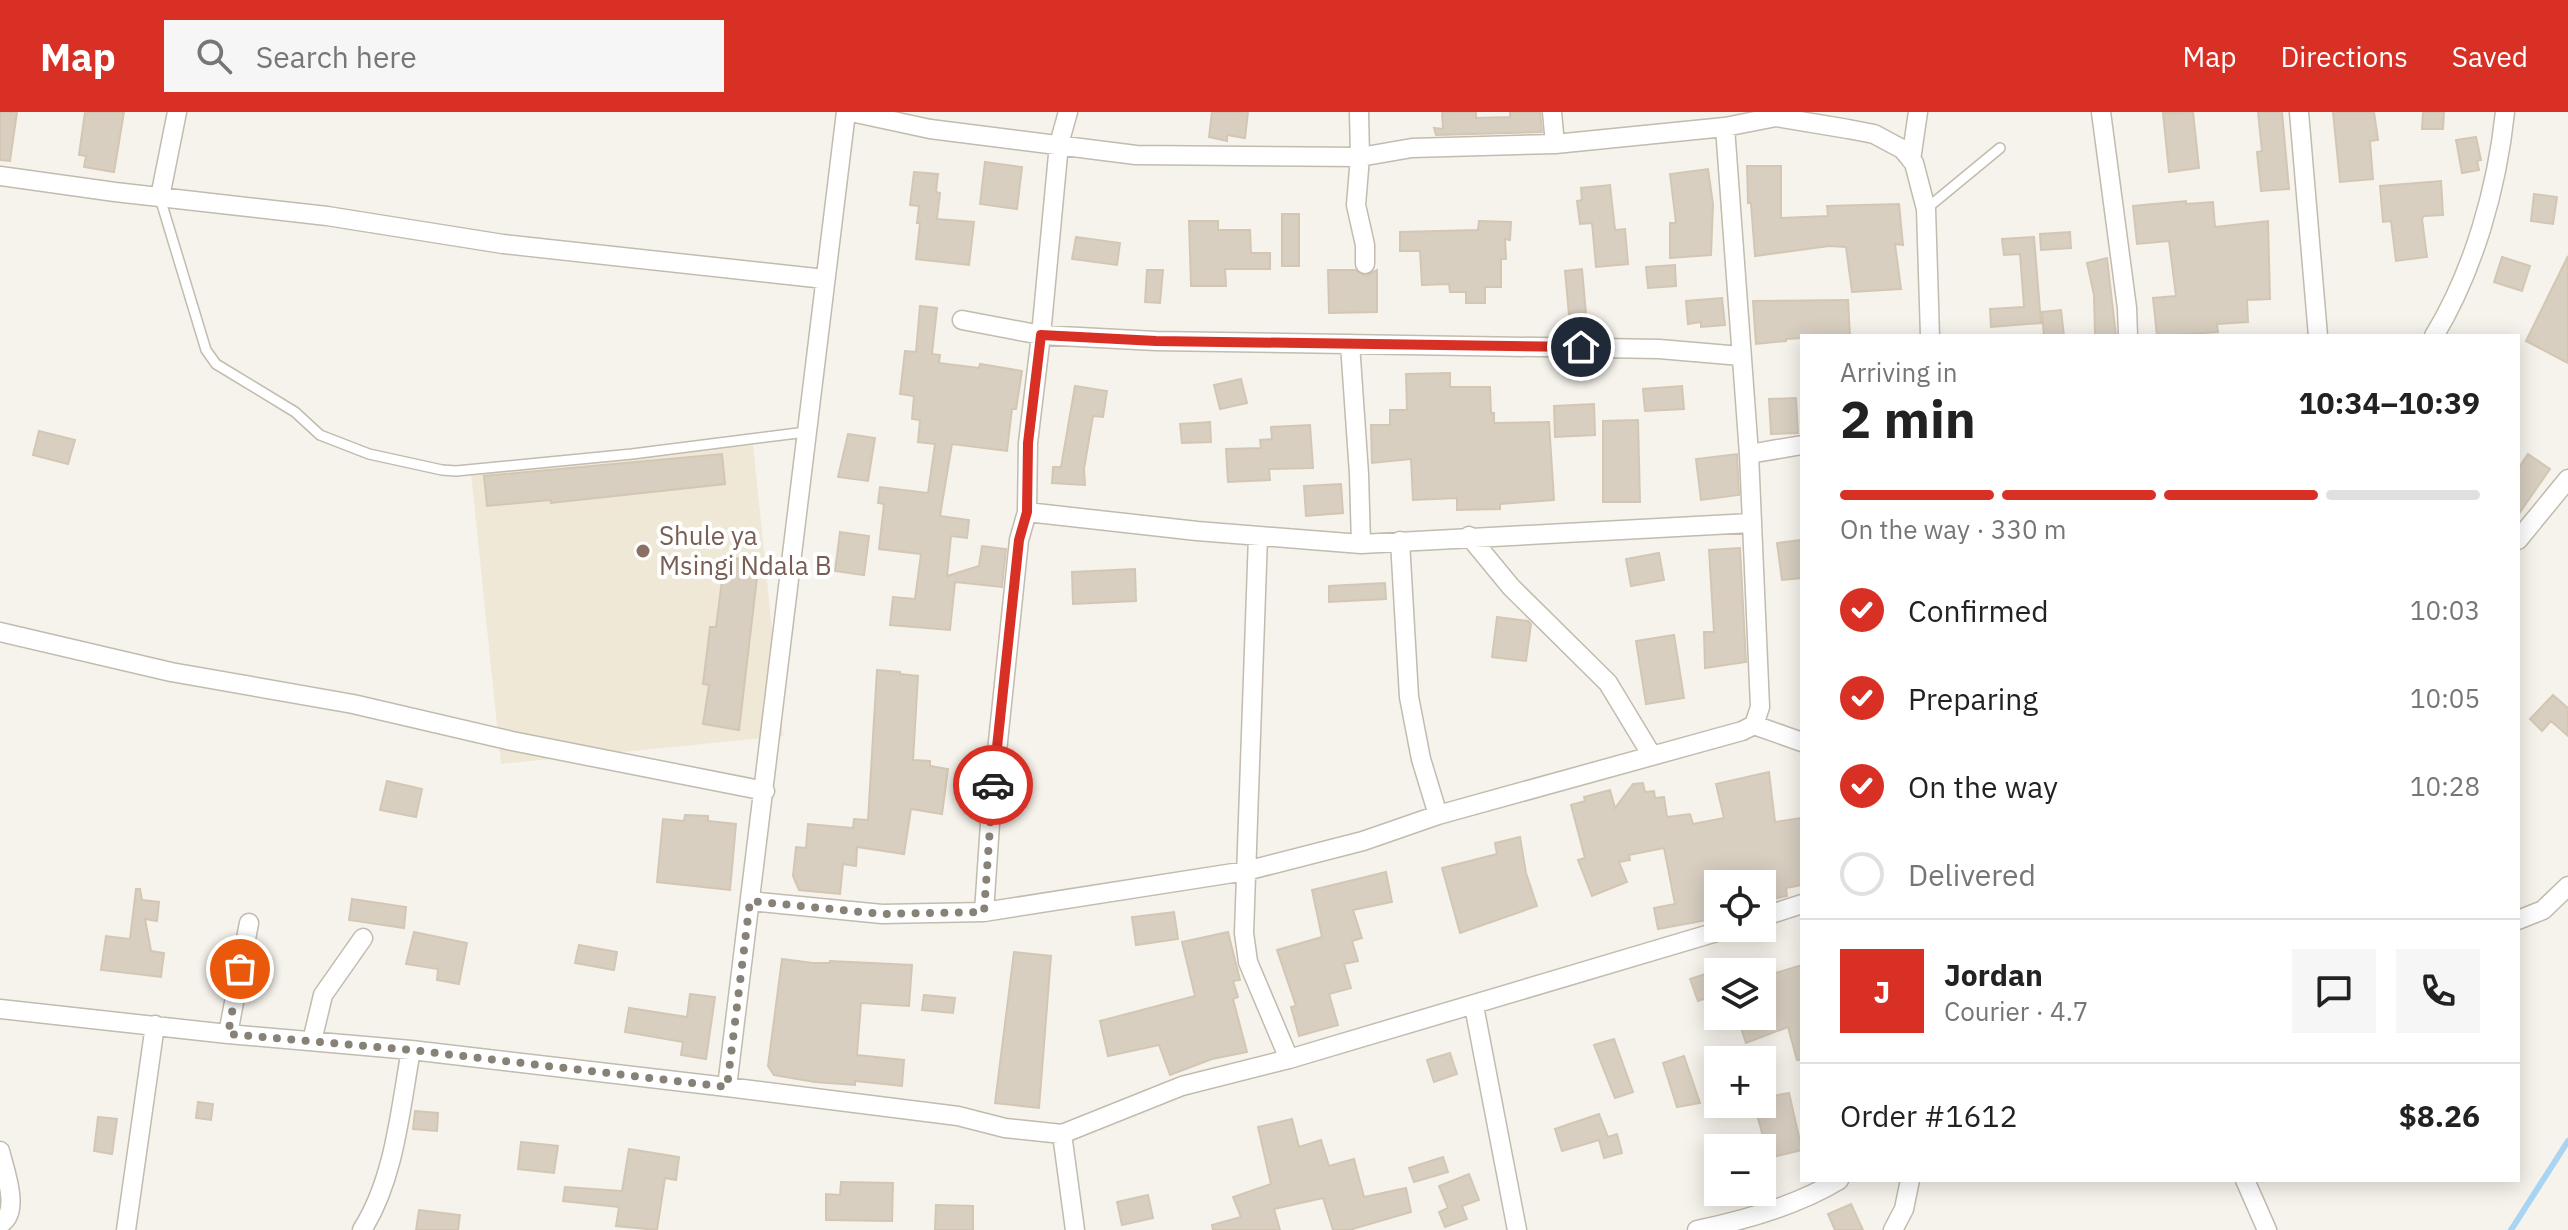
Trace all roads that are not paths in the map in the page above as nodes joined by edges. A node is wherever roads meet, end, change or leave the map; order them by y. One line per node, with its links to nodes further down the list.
1 (177, 112): 19 (street)
2 (848, 112): 13 (street); 22 (street)
3 (1068, 112): 13 (street)
4 (1359, 112): 16 (street)
5 (1552, 112): 14 (street)
6 (1918, 112): 17 (street)
7 (2101, 112): 25 (street)
8 (2299, 112): 26 (street)
9 (2505, 112): 27 (street)
10 (1776, 115): 11 (street); 12 (street)
11 (1844, 120): 17 (street)
12 (1725, 127): 14 (street); 30 (street)
13 (1059, 144): 16 (street); 28 (street)
14 (1555, 144): 16 (street)
15 (2000, 148): 20 (lane)
16 (1360, 157): 21 (street)
17 (1911, 160): 20 (street)
18 (0, 176): 19 (street)
19 (160, 197): 22 (street); 31 (lane)
20 (1926, 209): 24 (street)
21 (1365, 264)
22 (825, 279): 31 (street)
23 (962, 320): 28 (street)
24 (1930, 334)
25 (2128, 334)
26 (2318, 334)
27 (2435, 334)
28 (1041, 335): 29 (street); 35 (street)
29 (1350, 344): 30 (street); 41 (street)
30 (1741, 356): 33 (street)
31 (806, 432): 46 (street)
32 (1800, 445): 33 (street)
33 (1749, 454): 36 (street)
34 (2568, 479): 39 (street)
35 (1027, 512): 37 (street); 52 (street)
36 (1751, 523): 38 (street); 43 (street)
37 (1258, 536): 41 (street); 48 (street)
38 (1469, 536): 40 (street); 45 (street)
39 (2520, 538)
40 (1400, 541): 41 (street); 47 (street)
41 (1361, 544)
42 (0, 632): 46 (street)
43 (1754, 725): 44 (street); 45 (street)
44 (1800, 741)
45 (1651, 754): 47 (street)
46 (765, 791): 50 (street)
47 (1438, 815): 48 (street)
48 (1246, 871): 52 (street); 64 (street)
49 (2568, 886): 54 (street)
50 (750, 901): 52 (street); 65 (street)
51 (1800, 905): 53 (street)
52 (984, 912)
53 (1776, 912)
54 (2520, 919)
55 (249, 923): 61 (street)
56 (1704, 936): 58 (street)
57 (363, 938): 62 (street)
58 (1474, 1006): 64 (street); 76 (street)
59 (0, 1009): 60 (street)
60 (155, 1025): 61 (street); 73 (street)
61 (228, 1034): 62 (street)
62 (312, 1041): 63 (street)
63 (411, 1050): 65 (street); 74 (street)
64 (1289, 1059): 66 (street)
65 (727, 1087): 66 (street)
66 (1062, 1134): 75 (street)
67 (0, 1151): 71 (street)
68 (1835, 1182): 72 (street)
69 (1910, 1182): 78 (street)
70 (2246, 1182): 79 (street)
71 (0, 1224)
72 (1746, 1224): 77 (street)
73 (126, 1230)
74 (362, 1230)
75 (1075, 1230)
76 (1517, 1230)
77 (1697, 1230)
78 (1893, 1230)
79 (2267, 1230)

